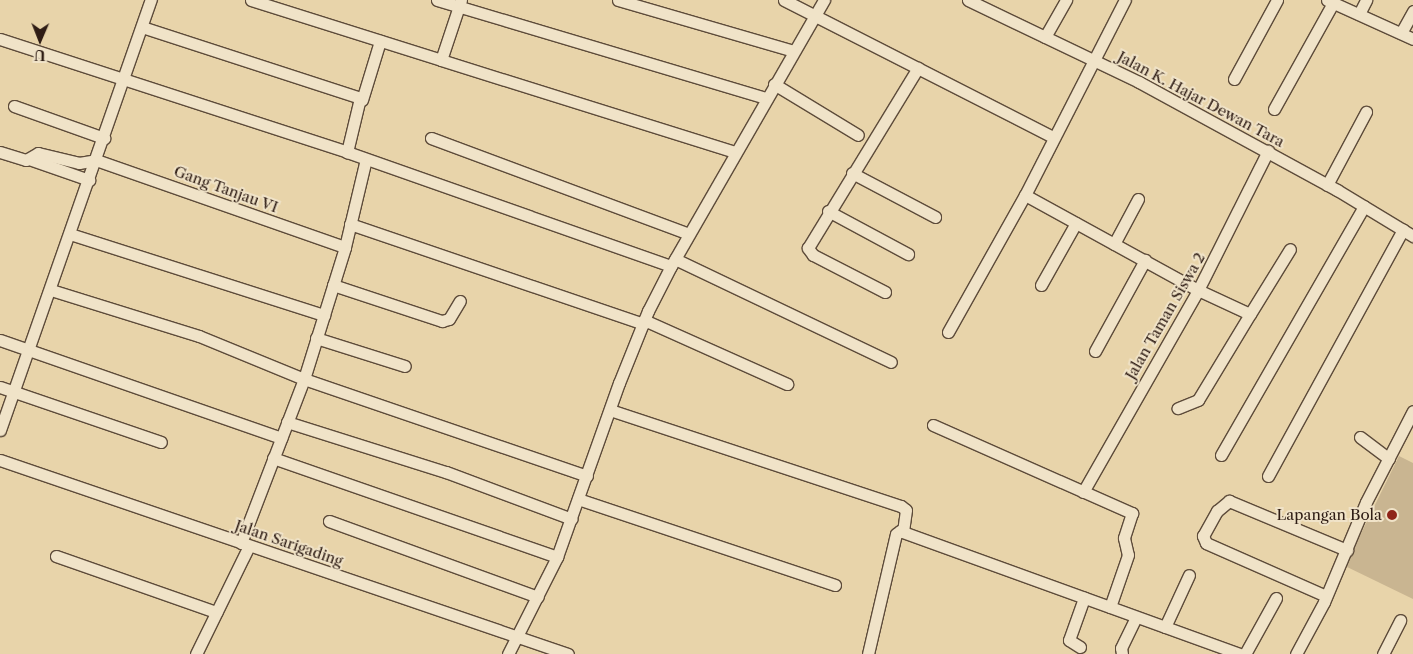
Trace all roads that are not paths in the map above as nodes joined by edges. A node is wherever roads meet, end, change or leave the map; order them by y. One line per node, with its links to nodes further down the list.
1 (151, 0): 17 (street)
2 (251, 0): 22 (street)
3 (437, 0): 13 (street)
4 (618, 0): 23 (street)
5 (784, 0): 15 (street)
6 (824, 0): 15 (street)
7 (968, 0): 19 (street, Jalan K. Hajar Dewan Tara)
8 (1066, 0): 19 (street)
9 (1125, 0): 25 (street)
10 (1277, 0): 27 (street)
11 (1366, 0): 16 (street)
12 (1330, 1): 16 (street); 33 (street)
13 (460, 3): 24 (street); 30 (street)
14 (1413, 11): 18 (street)
15 (815, 14): 23 (street); 26 (street)
16 (1359, 14): 18 (street)
17 (142, 27): 28 (street); 31 (street)
18 (1401, 33): 21 (street)
19 (1044, 37): 25 (street, Jalan K. Hajar Dewan Tara)
20 (0, 39): 28 (street)
21 (1413, 39)
22 (380, 41): 24 (street); 31 (street)
23 (794, 51): 29 (street)
24 (441, 60): 42 (street)
25 (1093, 60): 36 (street); 39 (street, Jalan K. Hajar Dewan Tara)
26 (918, 68): 36 (street); 46 (street)
27 (1234, 79)
28 (124, 80): 37 (street); 41 (street)
29 (774, 84): 30 (street); 35 (street)
30 (766, 98): 42 (street)
31 (362, 100): 41 (street)
32 (14, 106): 37 (street)
33 (1274, 109)
34 (1366, 112): 48 (street)
35 (858, 135)
36 (1053, 137): 49 (street)
37 (104, 138): 45 (street)
38 (432, 138): 58 (street)
39 (1268, 151): 48 (street, Jalan K. Hajar Dewan Tara); 68 (street, Jalan Taman Siswa 2)
40 (0, 152): 43 (street)
41 (347, 152): 44 (street)
42 (735, 152): 58 (street)
43 (29, 159): 45 (street); 47 (street)
44 (366, 159): 55 (street); 64 (street)
45 (96, 160): 47 (street); 60 (street, Gang Tanjau VI)
46 (852, 173): 52 (street); 53 (street)
47 (89, 180): 57 (street)
48 (1327, 184): 51 (street, Jalan K. Hajar Dewan Tara)
49 (1024, 195): 54 (street); 74 (street)
50 (1138, 199): 59 (street)
51 (1364, 206): 56 (street, Jalan K. Hajar Dewan Tara); 94 (street)
52 (828, 211): 62 (street); 69 (street)
53 (934, 218)
54 (1076, 223): 59 (street); 66 (street)
55 (350, 224): 60 (street); 73 (street)
56 (1408, 233): 99 (street)
57 (70, 234): 67 (street); 72 (street)
58 (689, 234): 64 (street)
59 (1114, 244): 63 (street)
60 (345, 247): 65 (street)
61 (1290, 249): 71 (street)
62 (908, 254)
63 (1145, 260): 68 (street); 78 (street)
64 (673, 262): 73 (street); 79 (street)
65 (333, 285): 70 (street); 72 (street)
66 (1041, 286)
67 (51, 290): 77 (street); 81 (street)
68 (1198, 290): 71 (street); 100 (street, Jalan Taman Siswa 2)
69 (884, 292)
70 (460, 301)
71 (1250, 314): 85 (street)
72 (324, 315): 75 (street)
73 (643, 322): 82 (street); 86 (street)
74 (948, 332)
75 (316, 338): 80 (street); 81 (street)
76 (0, 340): 77 (street)
77 (29, 350): 84 (street); 92 (street)
78 (1095, 351)
79 (891, 362)
80 (404, 366)
81 (304, 379): 88 (street); 98 (street)
82 (787, 384)
83 (0, 387): 84 (street)
84 (14, 392): 90 (street); 93 (street)
85 (1178, 408)
86 (610, 410): 98 (street); 104 (street)
87 (1413, 411): 96 (street)
88 (288, 422): 92 (street); 102 (street)
89 (933, 425): 100 (street)
90 (0, 430)
91 (1360, 437): 96 (street)
92 (281, 438): 95 (street)
93 (161, 442)
94 (1222, 454)
95 (273, 458): 105 (street); 108 (street)
96 (1388, 458): 106 (street)
97 (0, 460): 105 (street, Jalan Sarigading)
98 (586, 476): 101 (street)
99 (1268, 476)
100 (1083, 492): 115 (street)
101 (578, 499): 102 (street); 110 (street)
102 (572, 519): 108 (street)
103 (329, 521): 112 (street)
104 (902, 532): 113 (street); 126 (street)
105 (245, 545): 116 (street); 120 (street, Jalan Sarigading)
106 (1347, 550): 111 (street); 111 (street)
107 (56, 556): 116 (street)
108 (557, 557): 112 (street)
109 (1189, 575): 119 (street)
110 (835, 586)
111 (1326, 596): 130 (street)
112 (538, 597): 120 (street)
113 (1084, 598): 115 (street); 121 (street)
114 (1276, 598): 129 (street)
115 (1110, 607): 117 (street)
116 (216, 612): 123 (street)
117 (1136, 617): 119 (street); 127 (street)
118 (1400, 620): 131 (street)
119 (1165, 627): 122 (street)
120 (517, 636): 124 (street); 125 (street, Jalan Sarigading)
121 (1080, 647)
122 (1215, 650): 128 (street)
123 (196, 654)
124 (508, 654)
125 (568, 654)
126 (868, 654)
127 (1122, 654)
128 (1239, 654)
129 (1245, 654)
130 (1296, 654)
131 (1383, 654)

